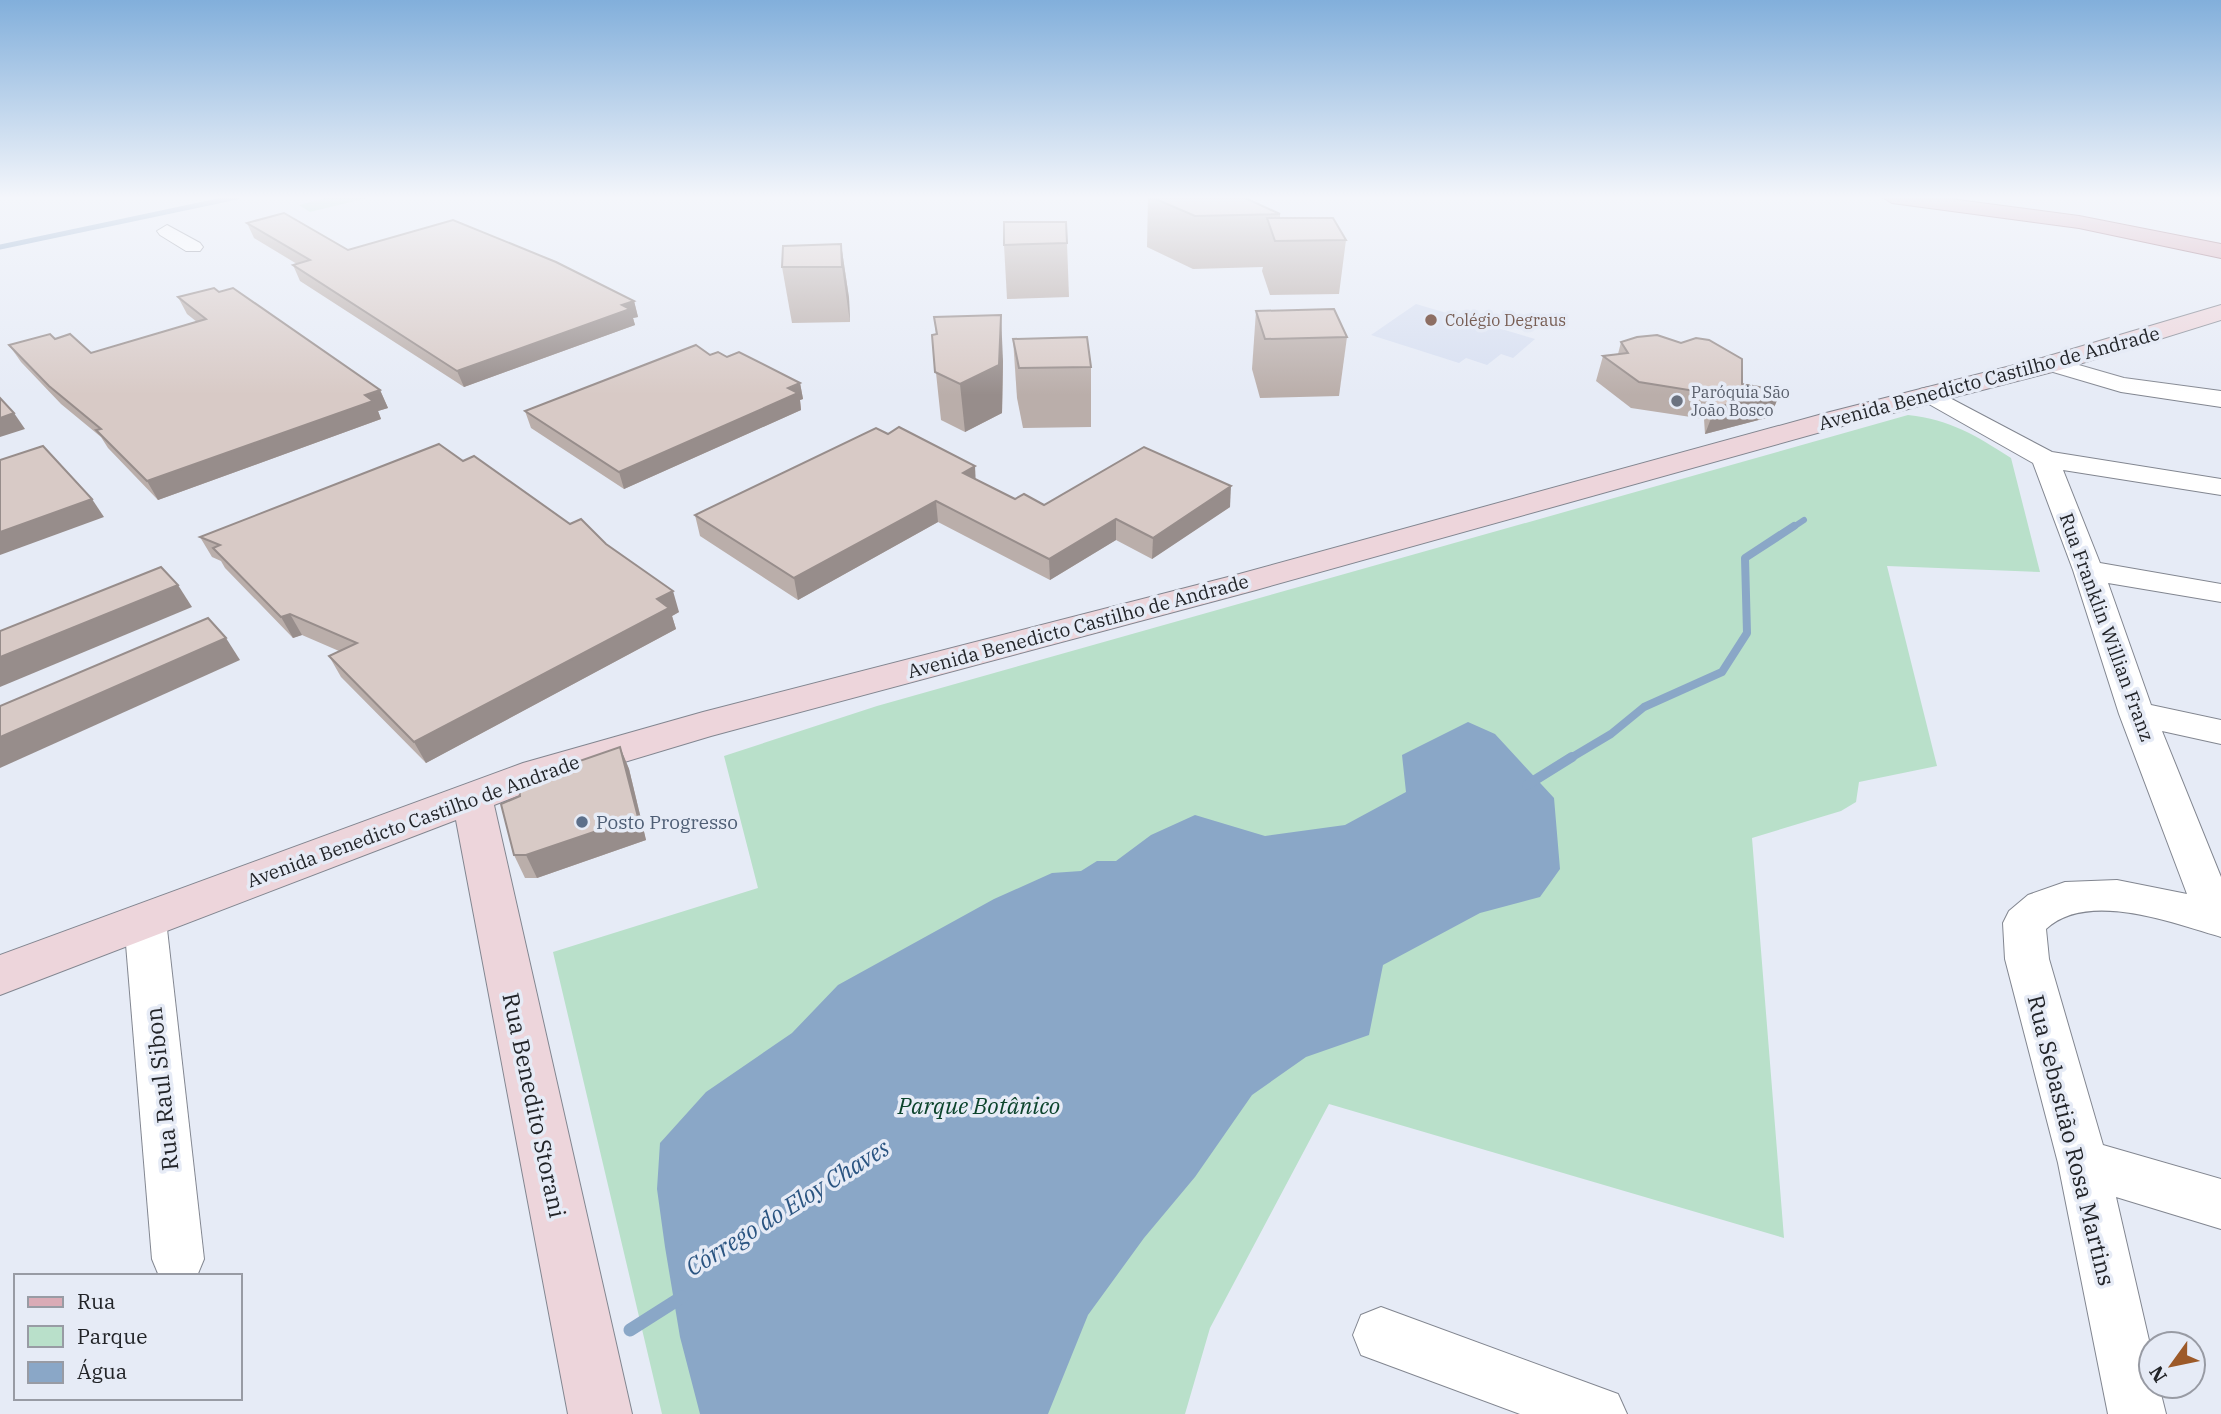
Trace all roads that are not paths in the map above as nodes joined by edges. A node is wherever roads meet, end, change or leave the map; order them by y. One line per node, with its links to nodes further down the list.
1 (2221, 312): 3 (main road, Avenida Benedicto Castilho de Andrade)
2 (2221, 323): 3 (main road, Avenida Benedicto Castilho de Andrade)
3 (2172, 328): 4 (main road, Avenida Benedicto Castilho de Andrade)
4 (2051, 364): 5 (main road, Avenida Benedicto Castilho de Andrade); 6 (street)
5 (1930, 394): 7 (street); 13 (main road, Avenida Benedicto Castilho de Andrade)
6 (2221, 399)
7 (2045, 459): 8 (street); 9 (street, Rua Franklin Willian Franz)
8 (2221, 487)
9 (2088, 569): 10 (street); 11 (street, Rua Franklin Willian Franz)
10 (2221, 593)
11 (2137, 714): 12 (street); 15 (street, Rua Franklin Willian Franz)
12 (2221, 732)
13 (470, 797): 14 (main road, Avenida Benedicto Castilho de Andrade); 21 (main road, Rua Benedito Storani)
14 (145, 919): 16 (main road, Avenida Benedicto Castilho de Andrade); 19 (street, Rua Raul Sibon)
15 (2219, 920): 17 (street, Rua Sebastião Rosa Martins)
16 (0, 975)
17 (2083, 1163): 18 (street); 23 (street, Rua Sebastião Rosa Martins)
18 (2221, 1204)
19 (178, 1259)
20 (1381, 1335): 22 (street)
21 (600, 1414)
22 (1598, 1414)
23 (2137, 1414)

